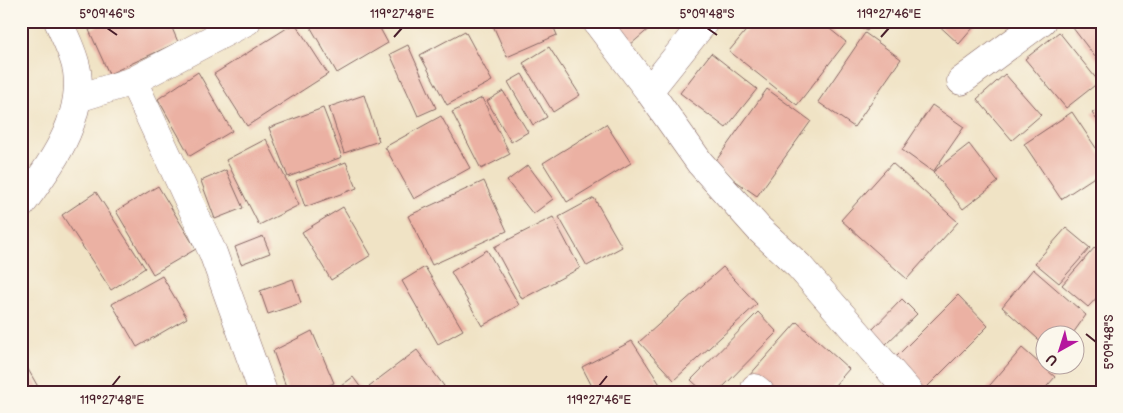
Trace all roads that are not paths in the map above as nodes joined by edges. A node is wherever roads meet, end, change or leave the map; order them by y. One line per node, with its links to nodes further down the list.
1 (58, 21): 9 (street)
2 (247, 21): 6 (street)
3 (596, 21): 8 (street)
4 (705, 21): 8 (street)
5 (1042, 21): 7 (street)
6 (133, 81): 9 (street); 11 (street)
7 (961, 81)
8 (649, 91): 12 (street)
9 (78, 98): 10 (street)
10 (21, 205)
11 (263, 392)
12 (909, 392)

